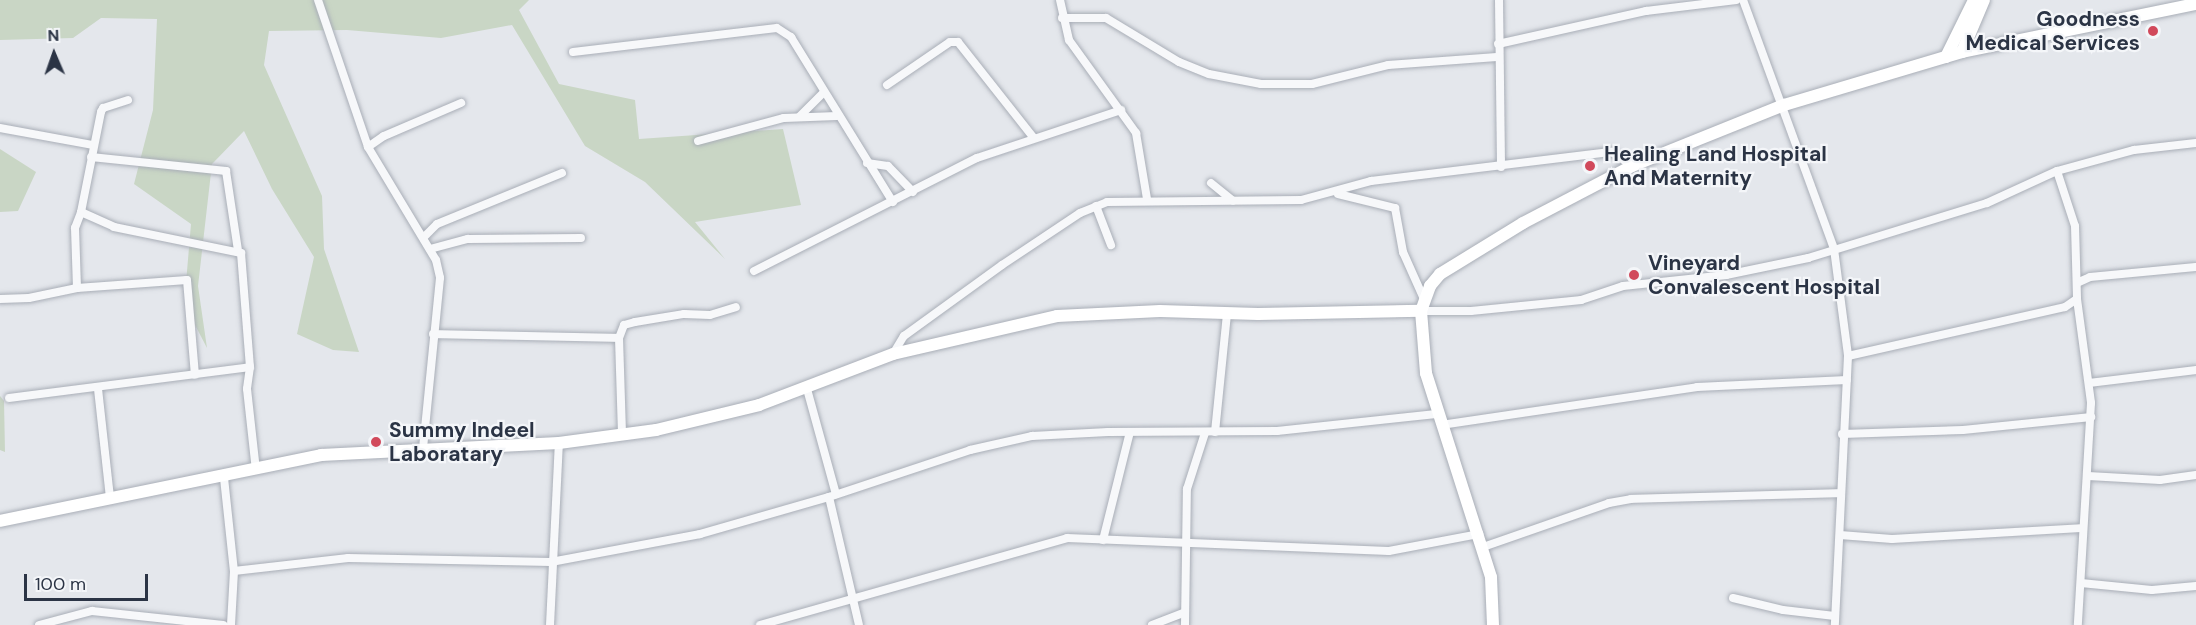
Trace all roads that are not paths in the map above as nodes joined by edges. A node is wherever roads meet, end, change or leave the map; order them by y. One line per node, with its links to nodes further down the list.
1 (1060, 0): 9 (street)
2 (1498, 0): 11 (street)
3 (1736, 0): 11 (street)
4 (1743, 0): 21 (street)
5 (1974, 0): 16 (street)
6 (1984, 0): 10 (street)
7 (319, 4): 30 (street)
8 (2196, 4): 12 (street)
9 (1062, 18): 15 (street); 22 (street)
10 (1969, 30): 12 (street); 14 (street)
11 (1498, 44): 15 (street)
12 (1987, 47): 14 (street)
13 (573, 52): 18 (street)
14 (1962, 52): 16 (street)
15 (1497, 57): 34 (street)
16 (1946, 57): 21 (street)
17 (887, 85): 26 (street)
18 (824, 92): 23 (street); 24 (street)
19 (128, 100): 29 (street)
20 (461, 104): 30 (street)
21 (1784, 105): 33 (street); 49 (street)
22 (1121, 110): 26 (street); 40 (street)
23 (800, 116): 24 (street); 27 (street)
24 (837, 116): 32 (street)
25 (0, 128): 29 (street)
26 (1033, 137): 38 (street)
27 (698, 141)
28 (2196, 143): 35 (street)
29 (93, 145): 31 (street)
30 (368, 147): 45 (street)
31 (91, 157): 44 (street); 50 (street)
32 (867, 163): 38 (street); 42 (street)
33 (1632, 166): 34 (street); 57 (street)
34 (1501, 167): 39 (street)
35 (2057, 171): 49 (street); 53 (street)
36 (562, 173): 45 (street)
37 (1211, 183): 41 (street)
38 (913, 192): 42 (street)
39 (1336, 194): 41 (street); 57 (street)
40 (1147, 199): 41 (street); 43 (street)
41 (1233, 201)
42 (893, 202): 52 (street)
43 (1096, 206): 47 (street); 62 (street)
44 (81, 212): 50 (street); 54 (street)
45 (424, 237): 48 (street)
46 (581, 238): 48 (street)
47 (1111, 245)
48 (430, 249): 60 (street)
49 (1834, 249): 57 (street); 63 (street)
50 (238, 250): 64 (street)
51 (2196, 267): 53 (street)
52 (754, 271)
53 (2079, 282): 56 (street)
54 (77, 288): 55 (street); 66 (street)
55 (0, 299)
56 (2077, 299): 63 (street); 68 (street)
57 (1422, 305): 59 (street); 73 (street)
58 (736, 307): 61 (street)
59 (1227, 314): 62 (street); 75 (street)
60 (434, 334): 61 (street); 80 (street)
61 (620, 338): 78 (street)
62 (893, 354): 69 (street)
63 (1848, 356): 67 (street)
64 (250, 367): 66 (street); 81 (street)
65 (2196, 370): 68 (street)
66 (195, 375): 70 (street)
67 (1847, 380): 73 (street); 77 (street)
68 (2089, 383): 72 (street)
69 (807, 388): 78 (street); 86 (street)
70 (98, 389): 71 (street); 87 (street)
71 (9, 398)
72 (2091, 417): 77 (street); 83 (street)
73 (1439, 419): 75 (street); 90 (street)
74 (1130, 432): 76 (street); 86 (street); 92 (street)
75 (1215, 432): 76 (street)
76 (1205, 433): 93 (street)
77 (1842, 434): 85 (street)
78 (622, 436): 79 (street)
79 (559, 443): 80 (street); 95 (street)
80 (423, 447): 81 (street)
81 (256, 470): 84 (street)
82 (2196, 475): 83 (street)
83 (2088, 476): 89 (street)
84 (224, 478): 87 (street); 96 (street)
85 (1842, 493): 91 (street); 94 (street)
86 (832, 496): 95 (street); 99 (street)
87 (110, 498): 88 (street)
88 (0, 521)
89 (2081, 528): 91 (street); 97 (street)
90 (1479, 534): 93 (street); 94 (street)
91 (1840, 535): 102 (street)
92 (1103, 540): 93 (street); 99 (street)
93 (1184, 546): 101 (street)
94 (1483, 547): 111 (street)
95 (551, 562): 96 (street); 106 (street)
96 (234, 571): 105 (street)
97 (2081, 583): 98 (street); 112 (street)
98 (2196, 586)
99 (852, 598): 107 (street); 108 (street)
100 (1732, 598): 102 (street)
101 (1184, 613): 109 (street); 110 (street)
102 (1835, 621)
103 (39, 625): 104 (street)
104 (223, 625)
105 (231, 625)
106 (550, 625)
107 (760, 625)
108 (859, 625)
109 (1152, 625)
110 (1185, 625)
111 (1493, 625)
112 (2078, 625)

